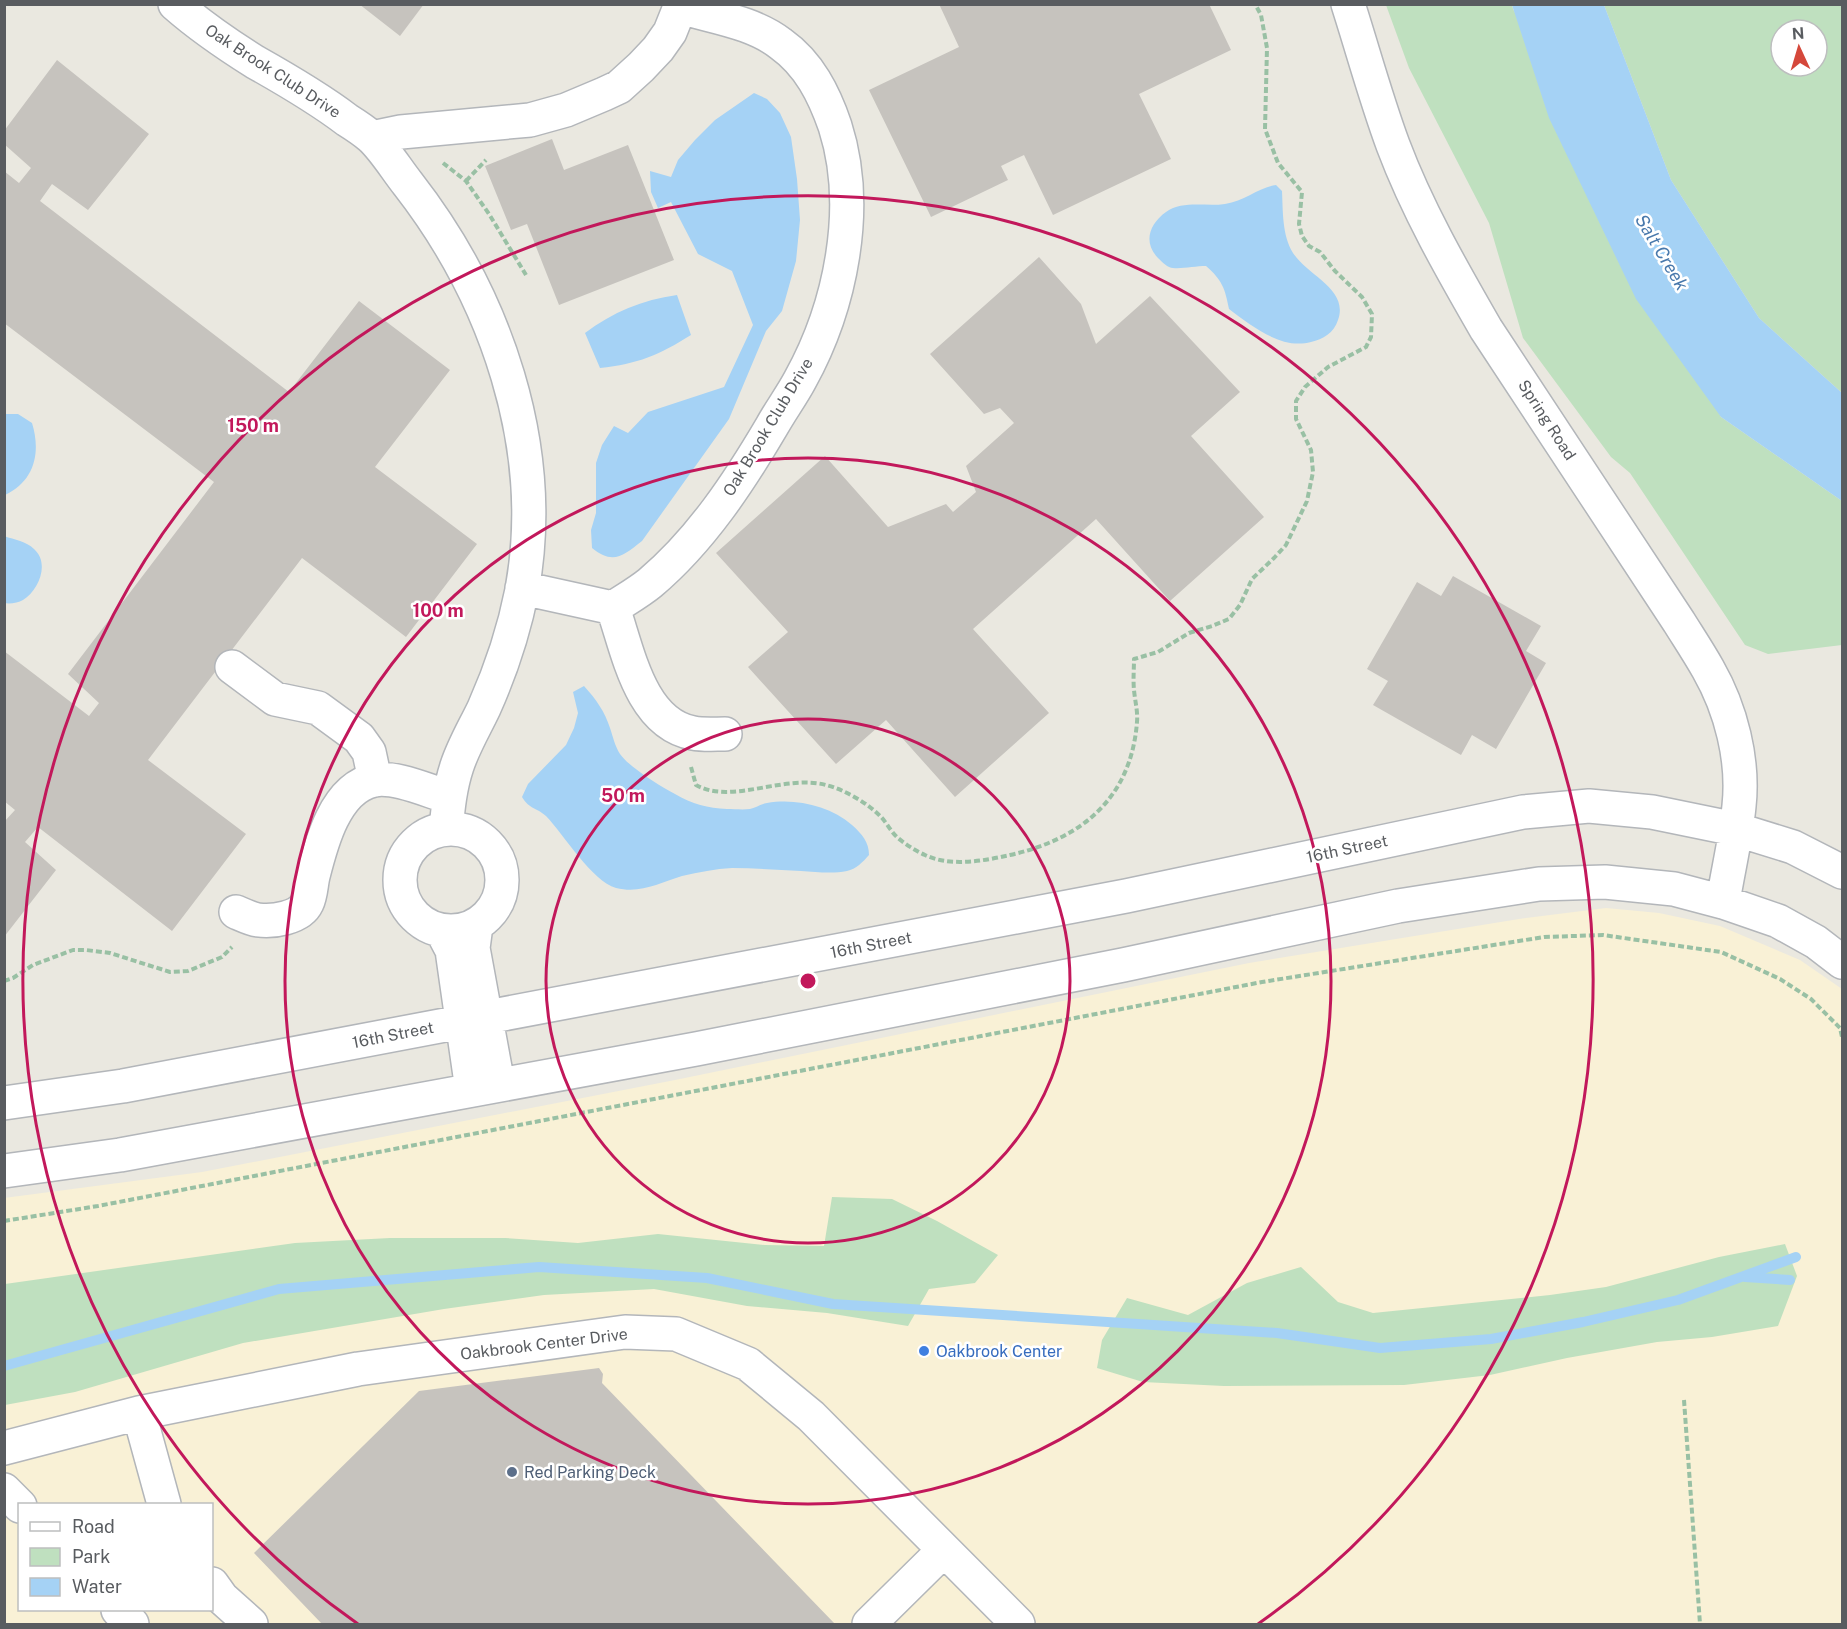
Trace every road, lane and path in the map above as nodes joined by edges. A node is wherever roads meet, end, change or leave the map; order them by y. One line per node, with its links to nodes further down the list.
1 (175, 4): 5 (street, Oak Brook Club Drive)
2 (1255, 4): 10 (path)
3 (1348, 4): 15 (street, Spring Road)
4 (680, 6): 5 (street, Oak Brook Club Drive); 8 (street, Oak Brook Club Drive)
5 (386, 135): 6 (path); 7 (street, Oak Brook Club Drive)
6 (526, 274)
7 (522, 588): 8 (street); 13 (street, Oak Brook Club Drive)
8 (613, 608): 10 (street)
9 (232, 667): 12 (street)
10 (692, 733): 11 (street)
11 (725, 734)
12 (375, 780): 13 (street); 18 (street)
13 (449, 797): 14 (street, Oak Brook Club Drive)
14 (446, 829): 19 (street); 20 (street)
15 (1736, 829): 16 (street); 17 (street, Spring Road); 23 (street, 16th Street)
16 (1842, 872)
17 (1723, 902): 21 (street); 25 (street)
18 (247, 916): 22 (path)
19 (475, 925): 20 (street); 23 (street)
20 (442, 931): 23 (street)
21 (1842, 962)
22 (4, 981)
23 (474, 1020): 25 (street); 26 (street, 16th Street)
24 (1842, 1037): 28 (path)
25 (485, 1087): 27 (street)
26 (4, 1103)
27 (4, 1171)
28 (4, 1221)
29 (1684, 1400): 42 (path)
30 (139, 1413): 31 (street, Oakbrook Center Drive); 33 (street); 35 (street, Oakbrook Center Drive)
31 (4, 1448)
32 (4, 1490): 34 (street)
33 (164, 1503)
34 (18, 1504)
35 (944, 1550): 40 (street); 41 (street, Oakbrook Center Drive)
36 (213, 1585): 39 (street)
37 (119, 1611): 38 (street)
38 (132, 1624)
39 (251, 1624)
40 (869, 1624)
41 (1018, 1624)
42 (1700, 1624)

